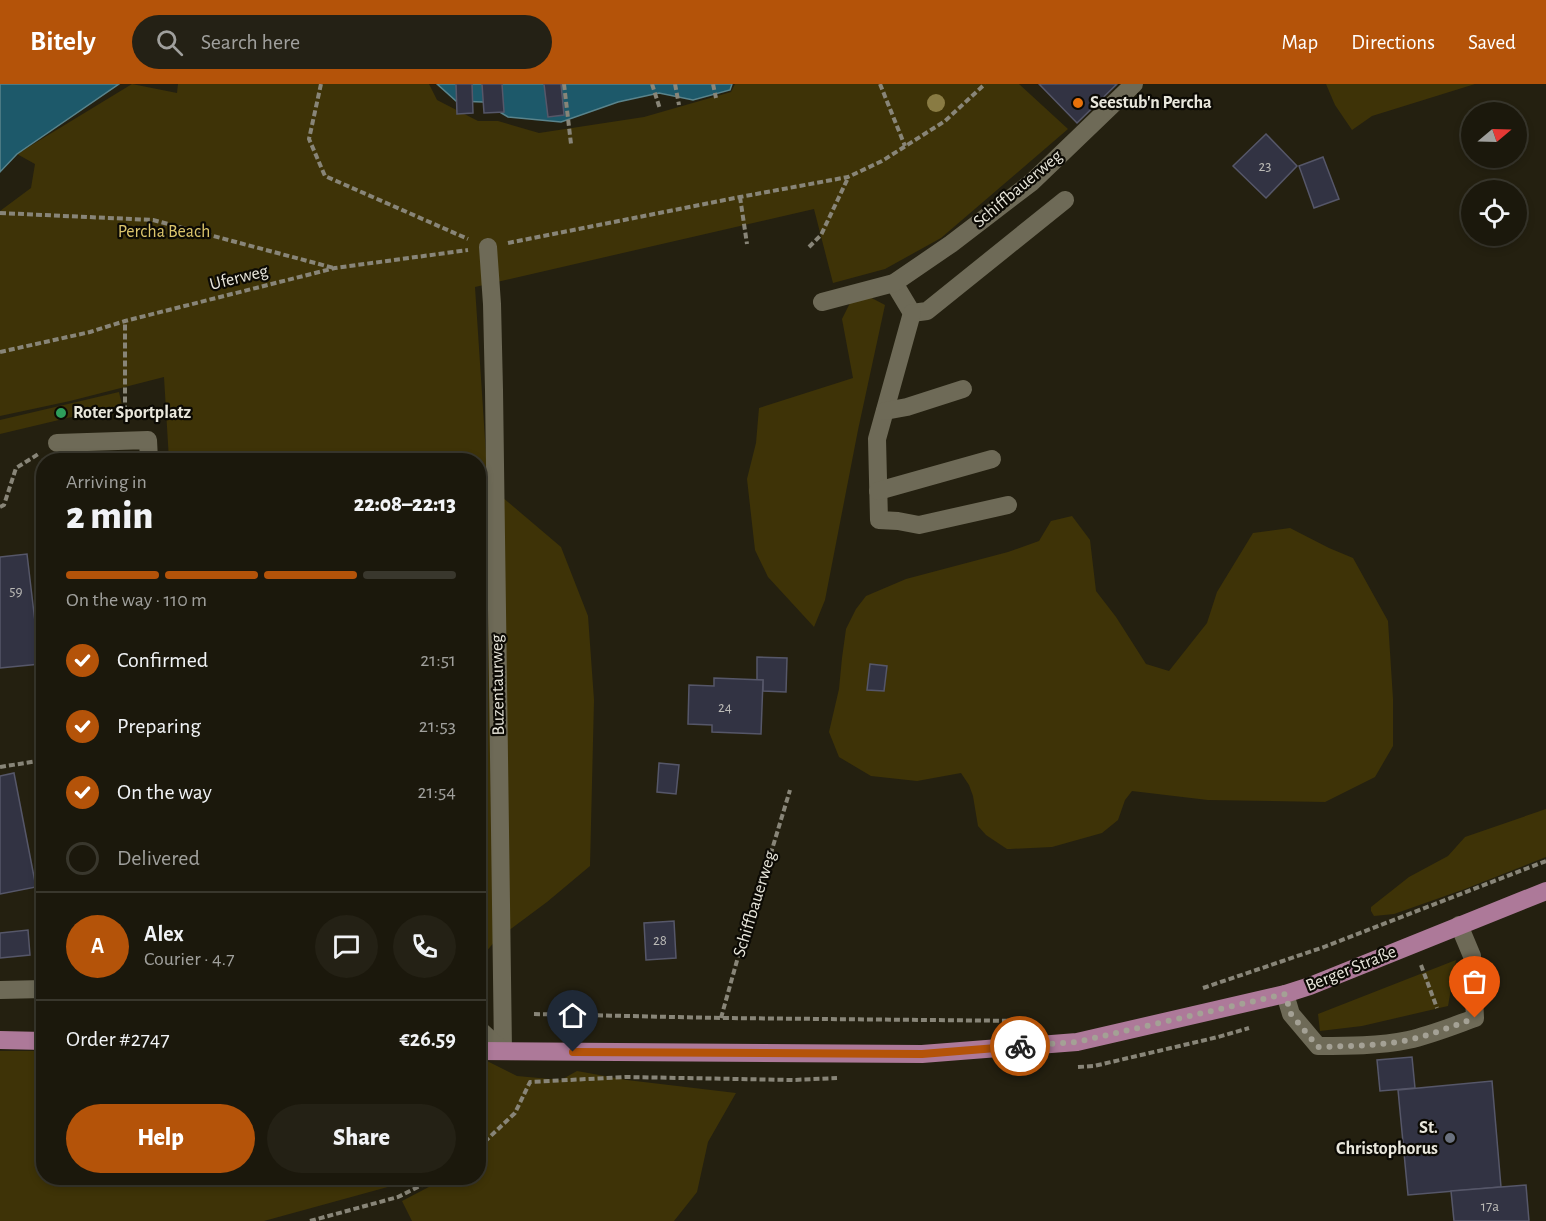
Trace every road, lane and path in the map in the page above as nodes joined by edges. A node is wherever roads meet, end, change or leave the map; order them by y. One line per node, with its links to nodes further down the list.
1 (321, 84): 20 (path)
2 (564, 84): 12 (path)
3 (652, 84): 11 (path)
4 (675, 84): 10 (path)
5 (713, 84): 9 (path)
6 (880, 84): 13 (path)
7 (985, 84): 13 (path, Uferweg)
8 (1134, 84): 22 (lane, Schiffbauerweg)
9 (716, 98)
10 (679, 105)
11 (660, 109)
12 (571, 144)
13 (905, 146): 14 (path, Uferweg)
14 (848, 177): 15 (path, Uferweg); 19 (path)
15 (740, 197): 18 (path); 20 (path, Uferweg)
16 (1065, 200): 24 (lane)
17 (0, 213): 21 (path)
18 (747, 244)
19 (809, 247)
20 (488, 248): 21 (path, Uferweg); 55 (lane, Buzentaurweg)
21 (335, 268): 25 (path, Uferweg)
22 (894, 283): 23 (lane, Schiffbauerweg); 24 (lane)
23 (822, 302)
24 (912, 313): 29 (lane)
25 (125, 321): 26 (path, Uferweg); 28 (path)
26 (0, 351)
27 (963, 389): 29 (lane)
28 (126, 390)
29 (885, 411): 33 (lane)
30 (57, 443): 31 (lane)
31 (149, 453)
32 (992, 459): 33 (lane)
33 (878, 491): 34 (lane)
34 (1008, 505)
35 (36, 761): 36 (path)
36 (0, 766)
37 (790, 790): 48 (path, Schiffbauerweg)
38 (1546, 861): 40 (path)
39 (1546, 891): 41 (main road, Berger Straße)
40 (1403, 916): 42 (path); 44 (path)
41 (1459, 925): 42 (main road, Berger Straße); 50 (lane)
42 (1414, 944): 46 (main road, Berger Straße); 50 (path)
43 (36, 989): 45 (lane)
44 (1200, 989)
45 (0, 990)
46 (1285, 994): 50 (lane); 55 (main road, Berger Straße)
47 (534, 1014): 48 (path)
48 (721, 1018): 49 (path)
49 (1033, 1021)
50 (1445, 1030)
51 (486, 1035): 55 (lane)
52 (0, 1040): 53 (main road)
53 (36, 1041)
54 (486, 1051): 55 (main road, Berger Straße)
55 (503, 1051)
56 (422, 1185): 57 (path)
57 (310, 1221)

